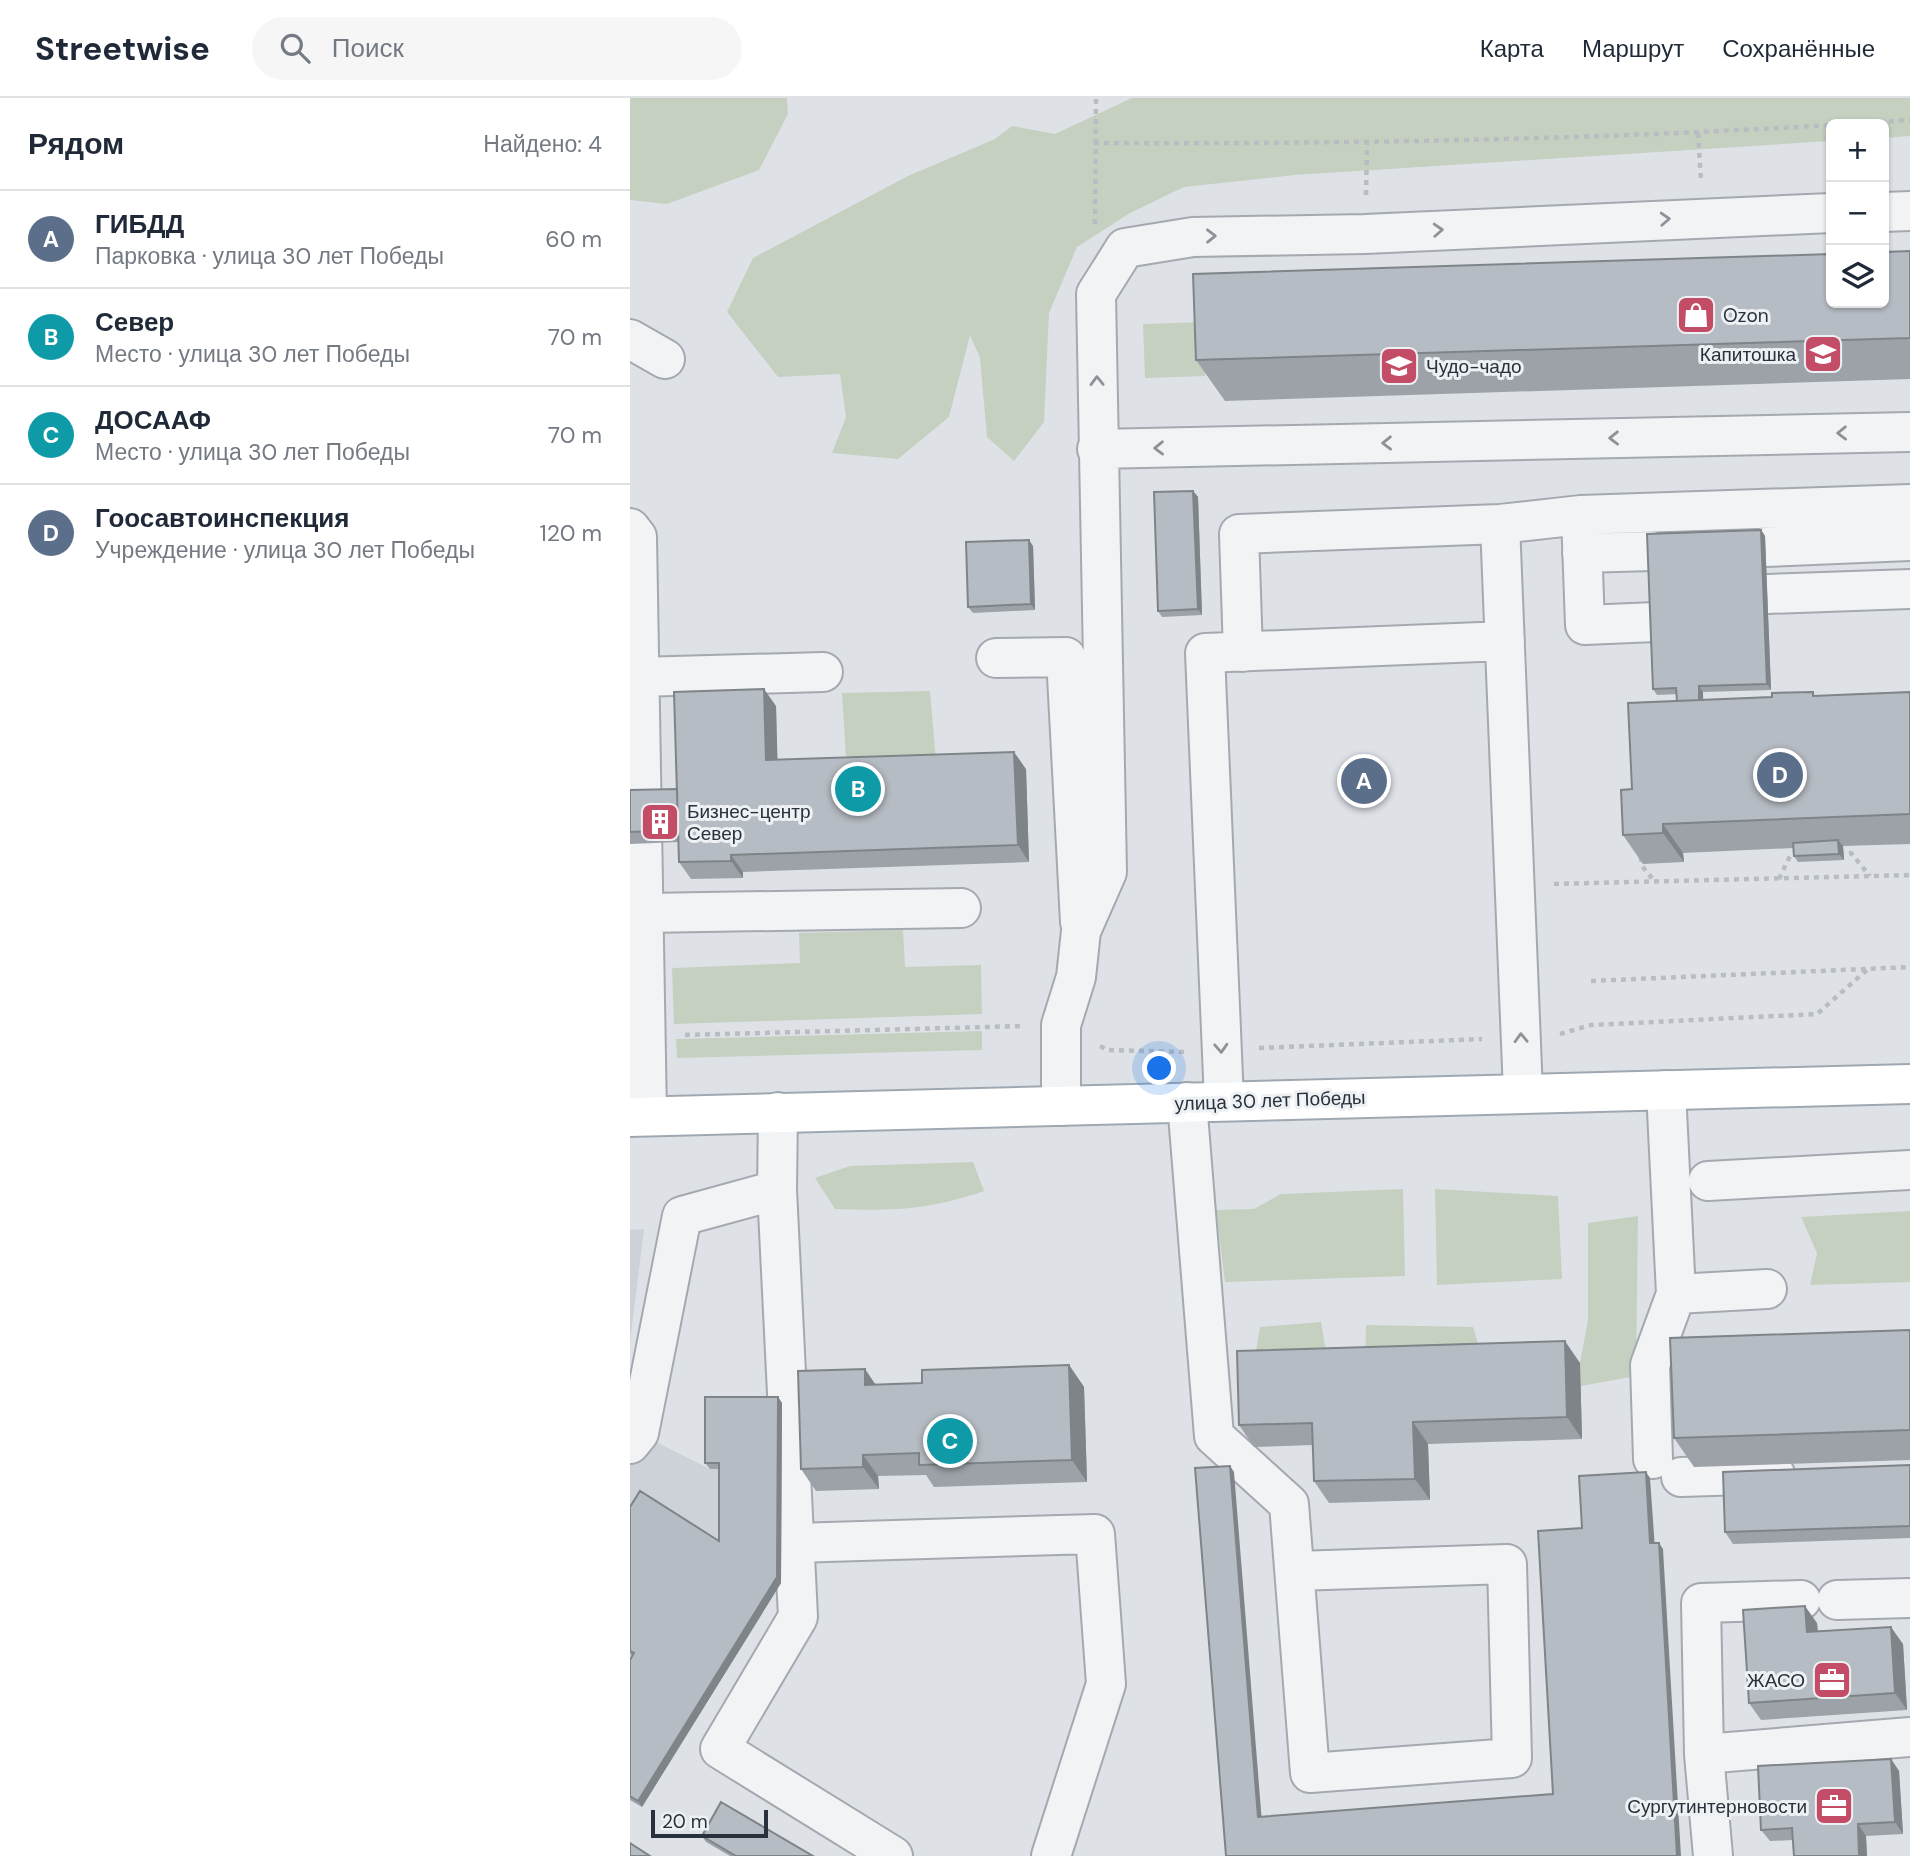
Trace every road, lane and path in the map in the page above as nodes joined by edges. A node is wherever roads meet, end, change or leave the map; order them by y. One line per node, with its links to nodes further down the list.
1 (1096, 98): 6 (path)
2 (1910, 120): 3 (path)
3 (1889, 121)
4 (1826, 125): 5 (path)
5 (1698, 133): 7 (path); 11 (path)
6 (1094, 143): 7 (path); 12 (path)
7 (1367, 144): 13 (path)
8 (1910, 211): 9 (lane)
9 (1889, 212)
10 (1826, 214): 11 (lane)
11 (1703, 217): 13 (lane, one-way to 11)
12 (1095, 226)
13 (1365, 234): 17 (lane, one-way to 13)
14 (630, 339): 15 (lane)
15 (665, 359)
16 (1910, 432): 17 (lane, one-way to 17)
17 (1097, 449): 43 (lane)
18 (1905, 509): 19 (lane)
19 (1581, 515): 20 (lane); 24 (lane)
20 (1500, 524): 28 (lane); 29 (lane)
21 (1910, 541): 25 (lane)
22 (632, 545): 32 (lane)
23 (1910, 567): 25 (lane)
24 (1583, 576): 24 (lane)
25 (1767, 583): 26 (lane); 27 (lane)
26 (1910, 589)
27 (1910, 613)
28 (1505, 641): 29 (lane); 40 (lane)
29 (1243, 652): 49 (lane, one-way to 49)
30 (996, 658): 43 (lane)
31 (823, 672): 32 (lane)
32 (637, 677): 42 (lane)
33 (1641, 854): 39 (path)
34 (1829, 854): 37 (path)
35 (1802, 855): 38 (path)
36 (1910, 875): 37 (path)
37 (1870, 876): 38 (path)
38 (1779, 879): 39 (path)
39 (1656, 883): 40 (path)
40 (1514, 884): 48 (lane, one-way to 40)
41 (961, 908): 42 (lane)
42 (645, 913): 52 (lane)
43 (1081, 931): 50 (lane)
44 (1910, 967): 45 (path)
45 (1591, 981)
46 (1910, 1084): 47 (main road, улица 30 лет Победы)
47 (1666, 1090): 48 (main road, улица 30 лет Победы); 57 (lane)
48 (1523, 1093): 49 (main road, улица 30 лет Победы)
49 (1206, 1101): 50 (main road, улица 30 лет Победы); 61 (lane)
50 (1061, 1106): 51 (main road, улица 30 лет Победы)
51 (778, 1112): 52 (main road, улица 30 лет Победы); 55 (lane)
52 (638, 1117)
53 (1910, 1170): 54 (lane)
54 (1708, 1181)
55 (777, 1190): 58 (lane); 60 (lane)
56 (1767, 1289): 57 (lane)
57 (1676, 1294): 59 (lane)
58 (630, 1444)
59 (1816, 1472)
60 (794, 1543): 65 (lane); 66 (lane)
61 (1296, 1571): 61 (lane)
62 (1910, 1598): 64 (lane)
63 (1910, 1737): 64 (lane)
64 (1704, 1754): 67 (lane)
65 (892, 1856)
66 (1051, 1856)
67 (1713, 1856)

